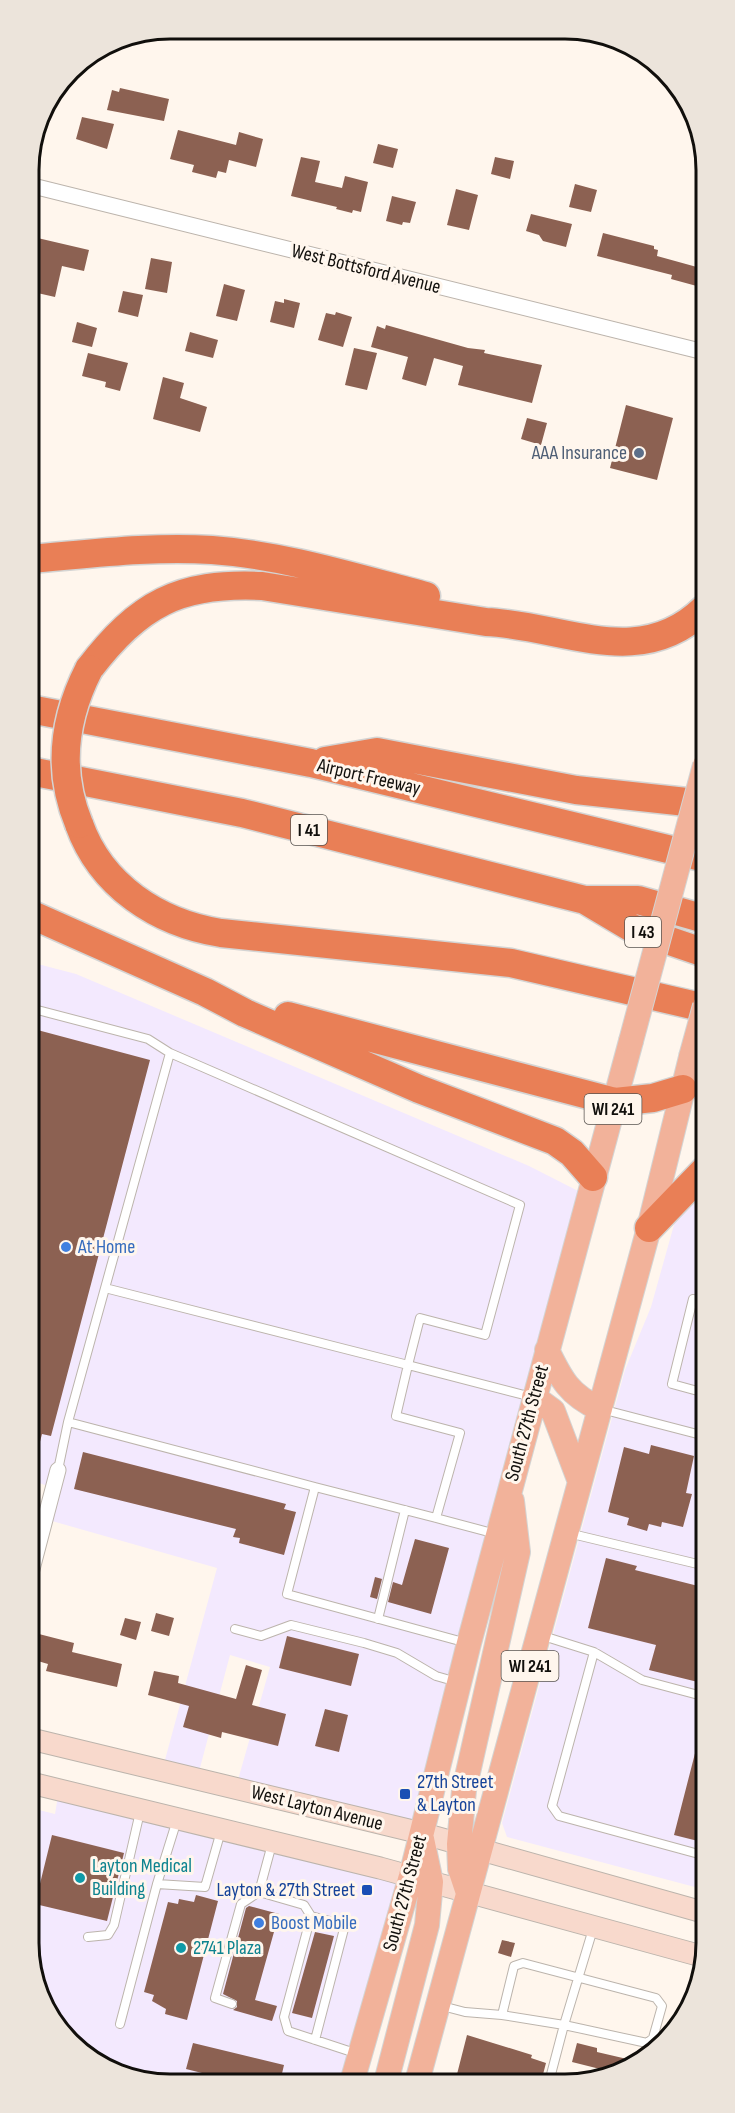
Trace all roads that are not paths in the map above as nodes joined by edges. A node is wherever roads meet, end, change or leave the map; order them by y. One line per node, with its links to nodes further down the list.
1 (39, 187): 2 (street, West Bottsford Avenue)
2 (696, 350)
3 (39, 558): 5 (highway)
4 (696, 616): 5 (highway)
5 (517, 623): 17 (highway, bridge)
6 (39, 711): 7 (highway, Airport Freeway)
7 (311, 764): 10 (highway); 11 (highway, Airport Freeway)
8 (39, 773): 12 (highway, I 41)
9 (696, 799): 22 (main road, South 27th Street / WI 241, bridge)
10 (696, 803)
11 (696, 856)
12 (585, 900): 13 (highway, I 41); 15 (highway, I 43)
13 (696, 916)
14 (39, 918): 16 (highway)
15 (696, 950)
16 (205, 992): 22 (highway); 23 (highway)
17 (696, 1005)
18 (39, 1010): 20 (lane)
19 (696, 1039): 21 (main road, WI 241, bridge)
20 (170, 1053): 26 (lane); 29 (lane)
21 (682, 1089): 22 (highway); 25 (main road, WI 241)
22 (615, 1102): 23 (main road, South 27th Street / WI 241)
23 (593, 1177): 28 (main road, South 27th Street / WI 241)
24 (696, 1179): 25 (highway)
25 (649, 1228): 32 (main road, WI 241)
26 (105, 1288): 29 (lane); 33 (lane)
27 (696, 1300): 30 (lane)
28 (547, 1350): 31 (main road, South 27th Street / WI 241); 32 (main road)
29 (408, 1365): 31 (lane); 40 (lane)
30 (696, 1391)
31 (534, 1397): 36 (main road); 37 (main road, South 27th Street / WI 241)
32 (600, 1409): 34 (lane); 36 (main road, WI 241)
33 (68, 1422): 35 (lane); 38 (lane)
34 (696, 1434)
35 (58, 1470): 43 (street)
36 (580, 1482): 41 (main road, WI 241)
37 (510, 1486): 42 (main road, South 27th Street / WI 241); 59 (main road)
38 (315, 1487): 39 (lane); 45 (lane)
39 (405, 1510): 40 (lane); 45 (lane)
40 (436, 1518): 42 (lane)
41 (567, 1532): 44 (lane); 47 (main road, WI 241)
42 (498, 1534): 48 (main road, South 27th Street / WI 241)
43 (39, 1542)
44 (696, 1564)
45 (378, 1619): 48 (lane)
46 (235, 1629): 50 (lane)
47 (539, 1634): 49 (lane); 59 (main road, WI 241)
48 (469, 1643): 50 (main road, South 27th Street / WI 241)
49 (594, 1652): 51 (lane); 60 (lane)
50 (459, 1683): 57 (main road, South 27th Street / WI 241)
51 (696, 1694)
52 (39, 1741): 57 (main road, West Layton Avenue)
53 (39, 1785): 54 (main road)
54 (141, 1810): 55 (main road); 68 (lane)
55 (177, 1819): 56 (main road); 62 (lane)
56 (222, 1828): 58 (main road); 62 (lane)
57 (421, 1833): 59 (main road, West Layton Avenue); 61 (main road)
58 (273, 1841): 61 (main road); 63 (lane)
59 (469, 1847): 64 (main road); 65 (main road, West Layton Avenue)
60 (696, 1853)
61 (421, 1879): 64 (main road); 79 (main road, South 27th Street); 81 (main road)
62 (157, 1884): 76 (lane)
63 (259, 1892): 66 (lane); 71 (lane)
64 (468, 1894): 67 (main road); 72 (main road)
65 (696, 1910)
66 (311, 1916): 75 (lane); 78 (lane)
67 (593, 1927): 69 (main road); 70 (lane)
68 (87, 1937)
69 (696, 1954)
70 (580, 1978): 74 (lane); 77 (lane); 77 (lane)
71 (232, 2004)
72 (438, 2005): 74 (lane); 82 (main road)
73 (274, 2014): 75 (lane)
74 (502, 2015): 77 (lane)
75 (284, 2017): 78 (lane)
76 (120, 2024)
77 (564, 2025): 83 (lane)
78 (315, 2040): 79 (lane)
79 (360, 2054): 80 (main road, South 27th Street)
80 (354, 2074)
81 (388, 2074)
82 (419, 2074)
83 (551, 2074)

